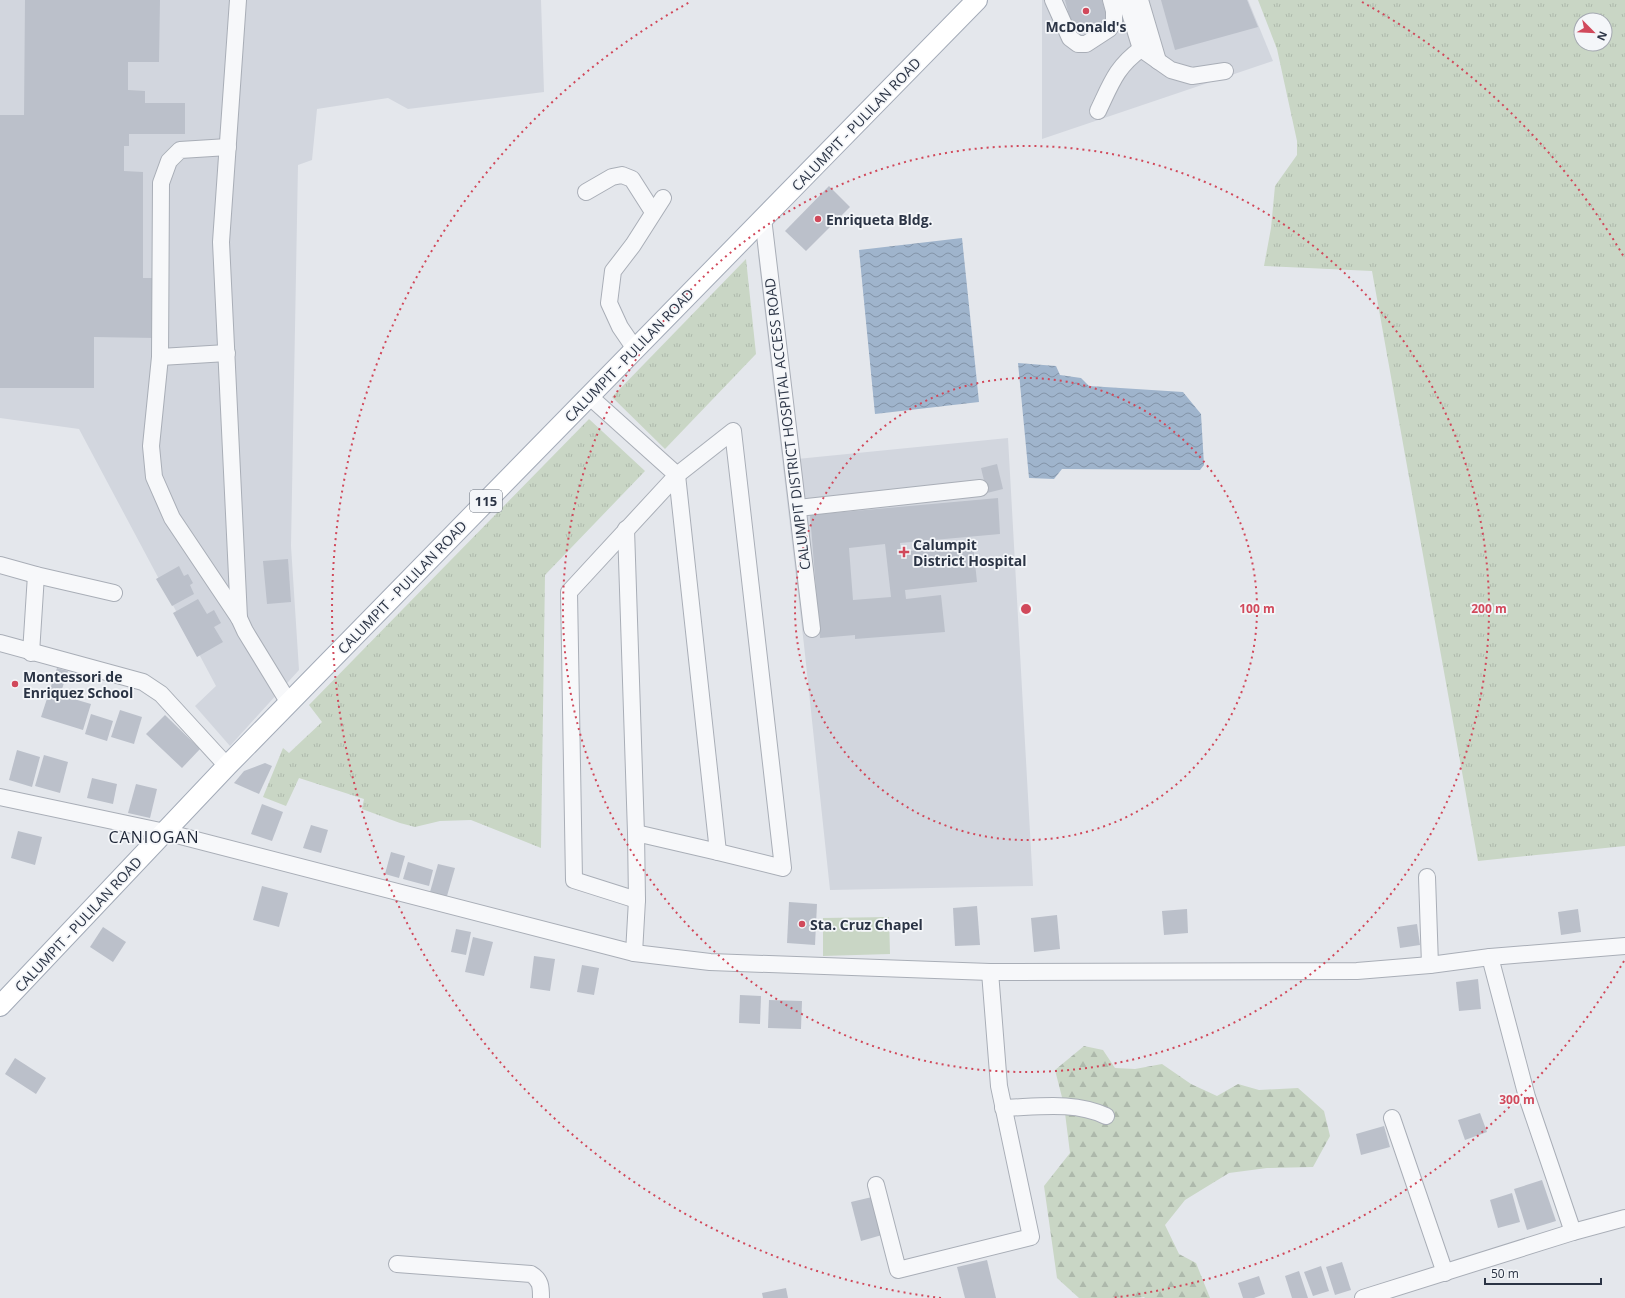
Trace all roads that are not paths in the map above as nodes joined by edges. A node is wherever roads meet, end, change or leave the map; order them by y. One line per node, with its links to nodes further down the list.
1 (238, 0): 11 (street)
2 (977, 0): 15 (main road, CALUMPIT - PULILAN ROAD / 115)
3 (1053, 0): 4 (street)
4 (1111, 0)
5 (1126, 0): 7 (street)
6 (1140, 0): 8 (street)
7 (1141, 49): 8 (street); 10 (street)
8 (1158, 61): 9 (street)
9 (1225, 71)
10 (1098, 111)
11 (228, 148): 17 (street); 18 (street)
12 (586, 192): 14 (street)
13 (664, 198): 14 (street)
14 (653, 212): 16 (street)
15 (763, 218): 16 (main road, CALUMPIT - PULILAN ROAD / 115); 22 (street, CALUMPIT DISTRICT HOSPITAL ACCESS ROAD)
16 (635, 348): 19 (main road, CALUMPIT - PULILAN ROAD / 115)
17 (227, 353): 18 (street); 27 (street)
18 (160, 357): 27 (street)
19 (588, 396): 20 (street); 31 (main road, CALUMPIT - PULILAN ROAD / 115)
20 (677, 475): 23 (street); 36 (street); 36 (street)
21 (980, 488): 22 (street)
22 (798, 508): 28 (street, CALUMPIT DISTRICT HOSPITAL ACCESS ROAD)
23 (626, 529): 35 (street); 38 (street)
24 (0, 565): 25 (street)
25 (36, 575): 26 (street); 30 (street)
26 (114, 593)
27 (239, 618): 31 (street)
28 (812, 629)
29 (0, 643): 30 (street)
30 (31, 653): 32 (street)
31 (288, 703): 32 (main road, CALUMPIT - PULILAN ROAD / 115)
32 (227, 766): 34 (main road, CALUMPIT - PULILAN ROAD / 115)
33 (0, 797): 34 (street)
34 (165, 832): 40 (street); 44 (main road, CALUMPIT - PULILAN ROAD / 115)
35 (636, 834): 36 (street); 38 (street)
36 (718, 852)
37 (1427, 877): 42 (street)
38 (637, 900): 40 (street)
39 (1625, 946): 41 (street)
40 (634, 953): 43 (street)
41 (1490, 957): 42 (street); 50 (street)
42 (1430, 965): 43 (street)
43 (990, 972): 45 (street)
44 (0, 1006)
45 (1003, 1108): 46 (street); 48 (street)
46 (1106, 1116)
47 (1392, 1118): 52 (street)
48 (876, 1185)
49 (1625, 1218): 50 (street)
50 (1573, 1232): 52 (street)
51 (397, 1264): 53 (street)
52 (1445, 1272): 54 (street)
53 (541, 1298)
54 (1363, 1298)

